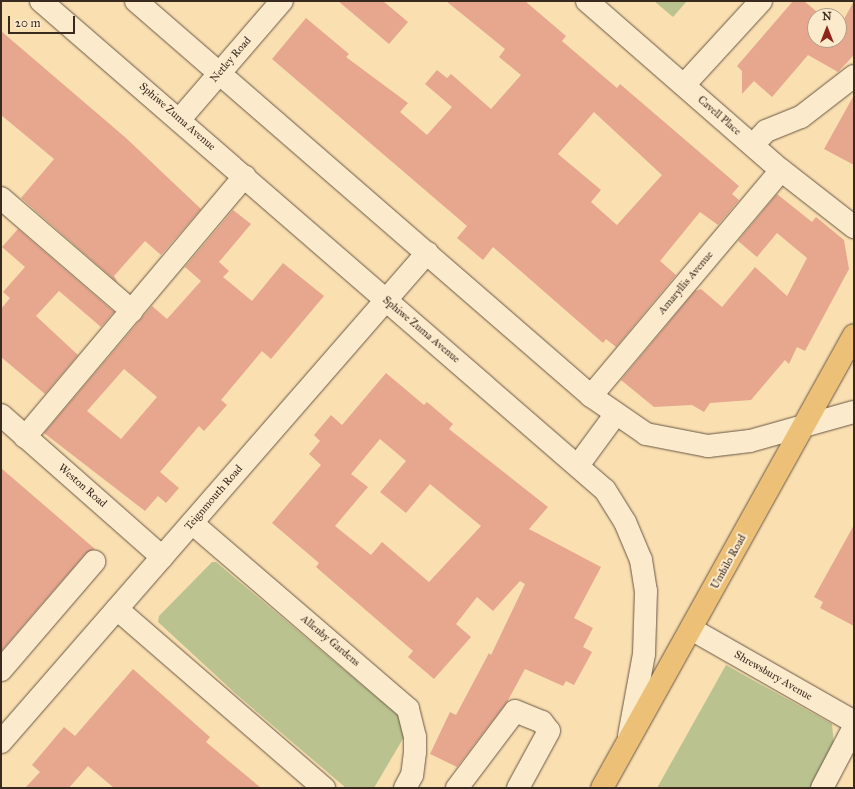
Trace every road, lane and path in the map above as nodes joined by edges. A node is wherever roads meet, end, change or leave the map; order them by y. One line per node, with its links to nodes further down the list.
1 (41, 1): 9 (street, Sphiwe Zuma Avenue)
2 (136, 1): 6 (street)
3 (282, 1): 6 (street, Netley Road)
4 (587, 1): 8 (street, Cavell Place)
5 (761, 1): 8 (street)
6 (220, 73): 9 (street, Netley Road); 15 (street)
7 (854, 76): 10 (street)
8 (684, 85): 10 (street, Cavell Place)
9 (180, 119): 12 (street, Sphiwe Zuma Avenue)
10 (753, 145): 11 (street, Cavell Place)
11 (781, 170): 14 (street, Cavell Place); 19 (street, Amaryllis Avenue)
12 (245, 176): 16 (street, Sphiwe Zuma Avenue); 17 (street)
13 (1, 198): 17 (street)
14 (854, 227)
15 (427, 253): 16 (street, Teignmouth Road); 19 (street)
16 (387, 301): 25 (street, Sphiwe Zuma Avenue); 26 (street, Teignmouth Road)
17 (132, 311): 24 (street)
18 (854, 334): 23 (main road, Umbilo Road)
19 (591, 396): 22 (street)
20 (854, 412): 23 (street)
21 (1, 415): 24 (street, Weston Road)
22 (615, 415): 23 (street); 25 (street)
23 (805, 423): 30 (main road, Umbilo Road)
24 (25, 437): 27 (street, Weston Road)
25 (579, 464): 34 (street, Sphiwe Zuma Avenue)
26 (192, 523): 27 (street, Teignmouth Road); 37 (street, Allenby Gardens)
27 (162, 557): 29 (street, Teignmouth Road)
28 (94, 562): 31 (street)
29 (117, 609): 35 (street, Teignmouth Road); 38 (street)
30 (693, 630): 32 (street, Shrewsbury Avenue); 34 (main road, Umbilo Road)
31 (1, 670)
32 (854, 722)
33 (854, 727): 41 (street)
34 (629, 739): 40 (main road, Umbilo Road)
35 (1, 742)
36 (464, 786): 39 (street)
37 (408, 787)
38 (324, 788)
39 (518, 788)
40 (602, 788)
41 (822, 788)

